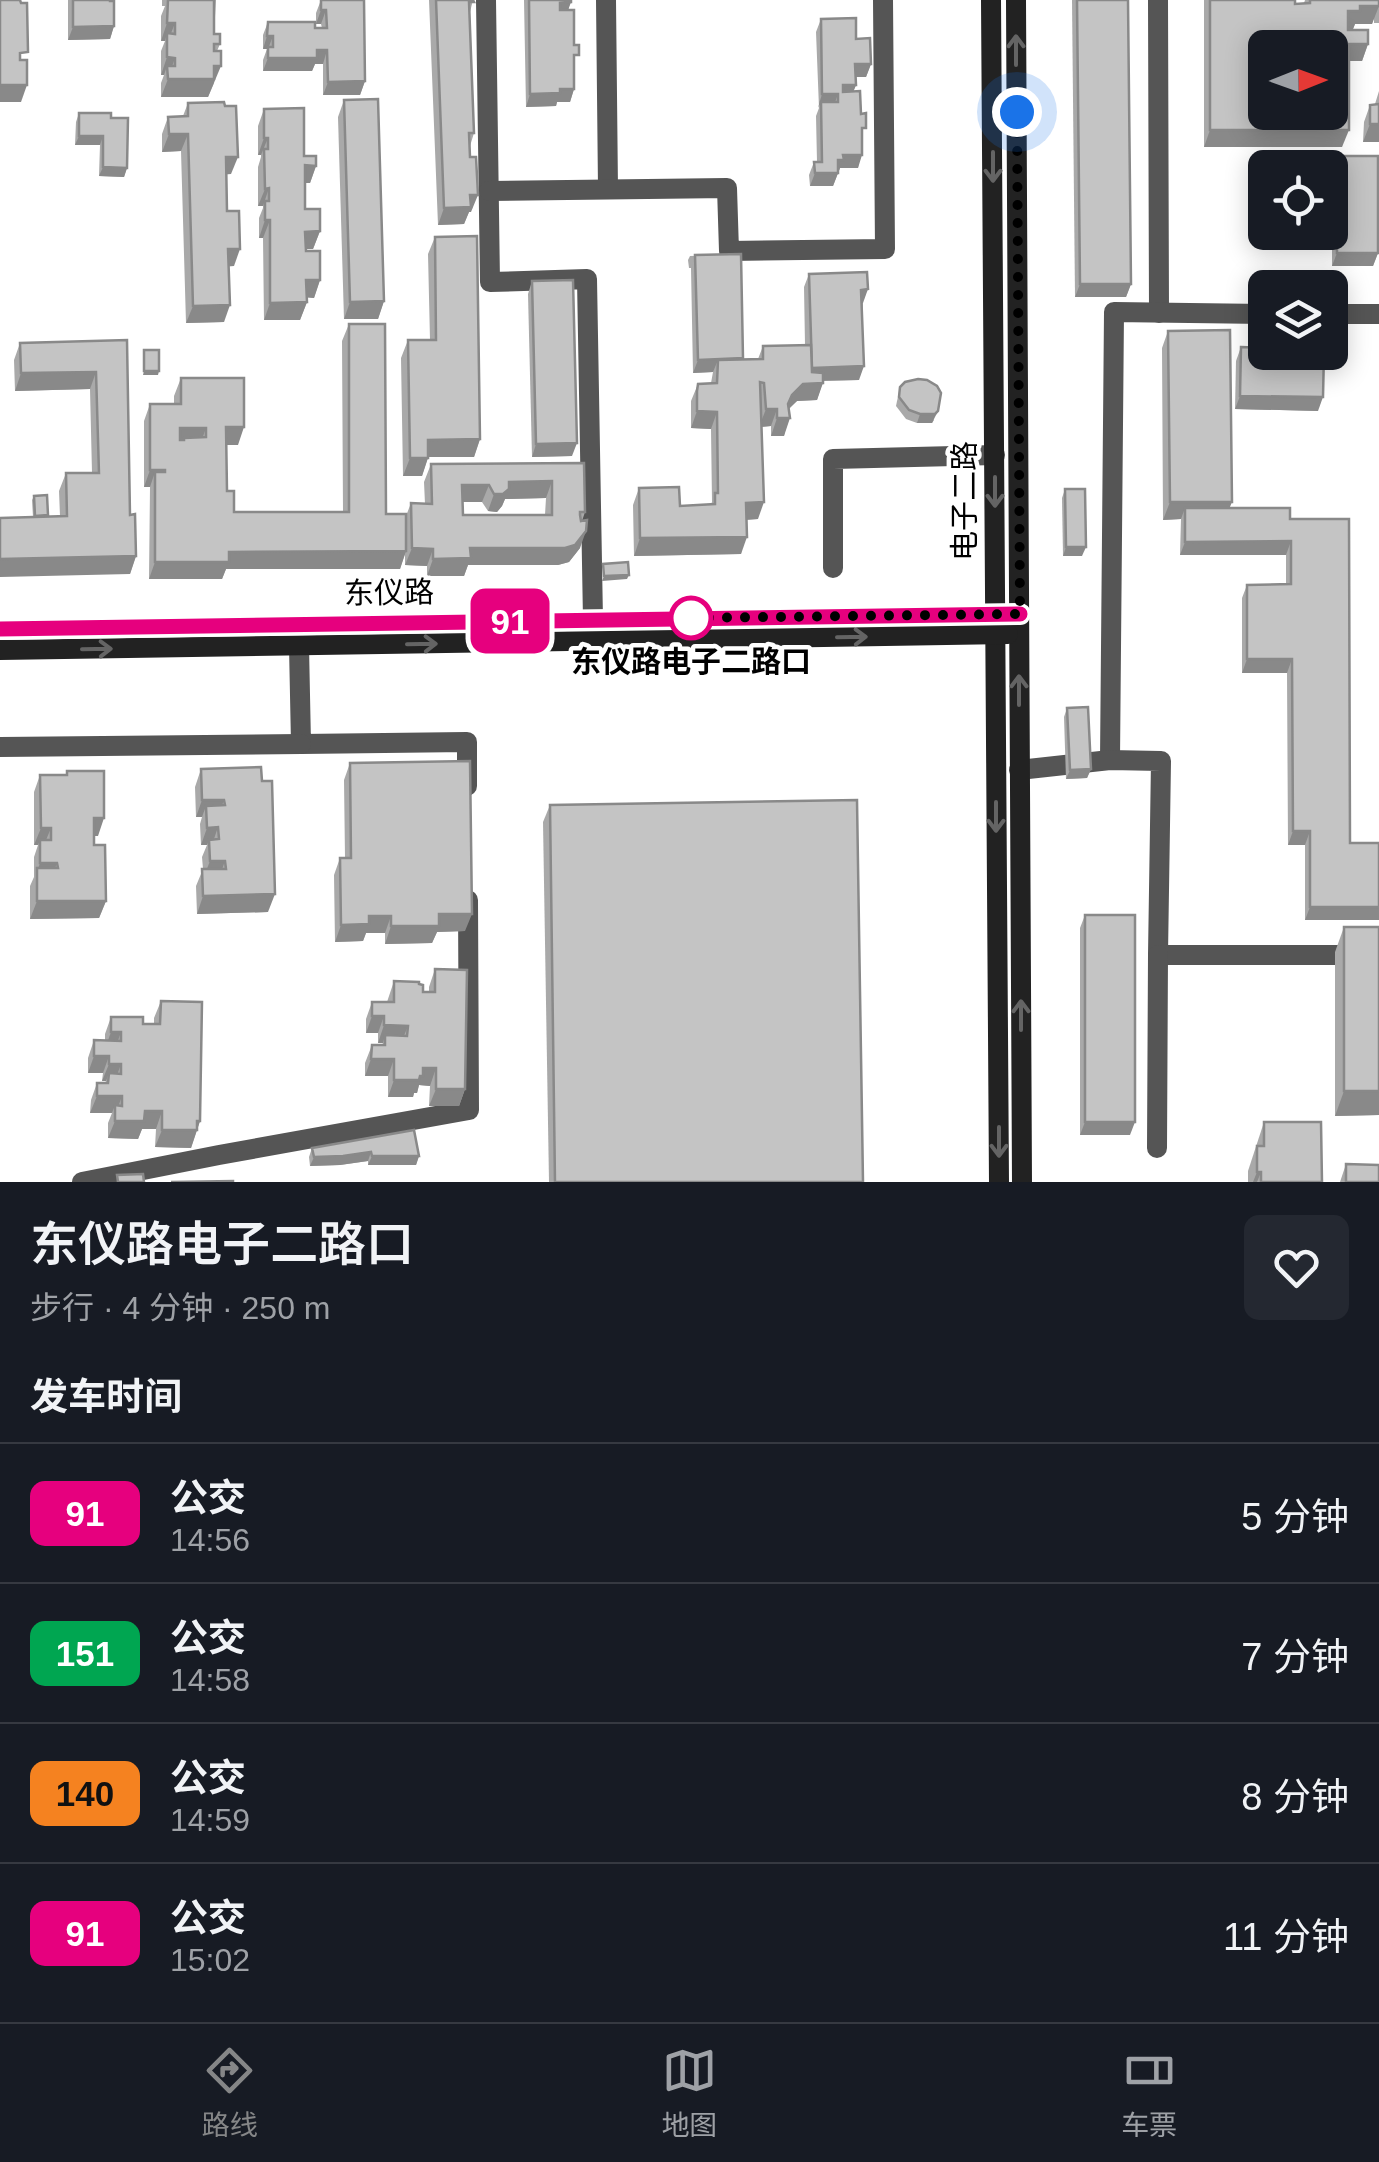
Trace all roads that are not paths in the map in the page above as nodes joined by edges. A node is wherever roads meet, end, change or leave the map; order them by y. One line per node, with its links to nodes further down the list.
1 (486, 0): 8 (street)
2 (606, 0): 7 (street)
3 (883, 0): 7 (street)
4 (991, 0): 13 (main road, 电子二路, one-way to 13)
5 (1016, 0): 17 (main road, 电子二路, one-way to 5)
6 (1158, 0): 9 (street)
7 (608, 189): 8 (street)
8 (489, 190): 15 (street)
9 (1160, 313): 10 (street); 23 (street)
10 (1248, 314)
11 (1348, 314): 12 (street)
12 (1379, 314)
13 (994, 454): 14 (street); 16 (main road, 电子二路, one-way to 16)
14 (833, 568)
15 (593, 620): 16 (main road, 东仪路); 18 (main road, 东仪路)
16 (995, 624): 17 (main road, 东仪路); 19 (main road, 东仪路, one-way to 16); 31 (main road, 电子二路, one-way to 31)
17 (1020, 624): 24 (main road, 电子二路, one-way to 17)
18 (0, 629)
19 (298, 646): 20 (main road, 东仪路, one-way to 19); 21 (street)
20 (0, 650)
21 (301, 744): 22 (street); 25 (street)
22 (0, 747)
23 (1110, 760): 24 (street); 27 (street)
24 (1019, 770): 32 (main road, 电子二路, one-way to 24)
25 (467, 800)
26 (468, 878): 30 (street)
27 (1158, 955): 28 (street); 29 (street)
28 (1379, 955)
29 (1157, 1148)
30 (82, 1182)
31 (999, 1182)
32 (1022, 1182)

